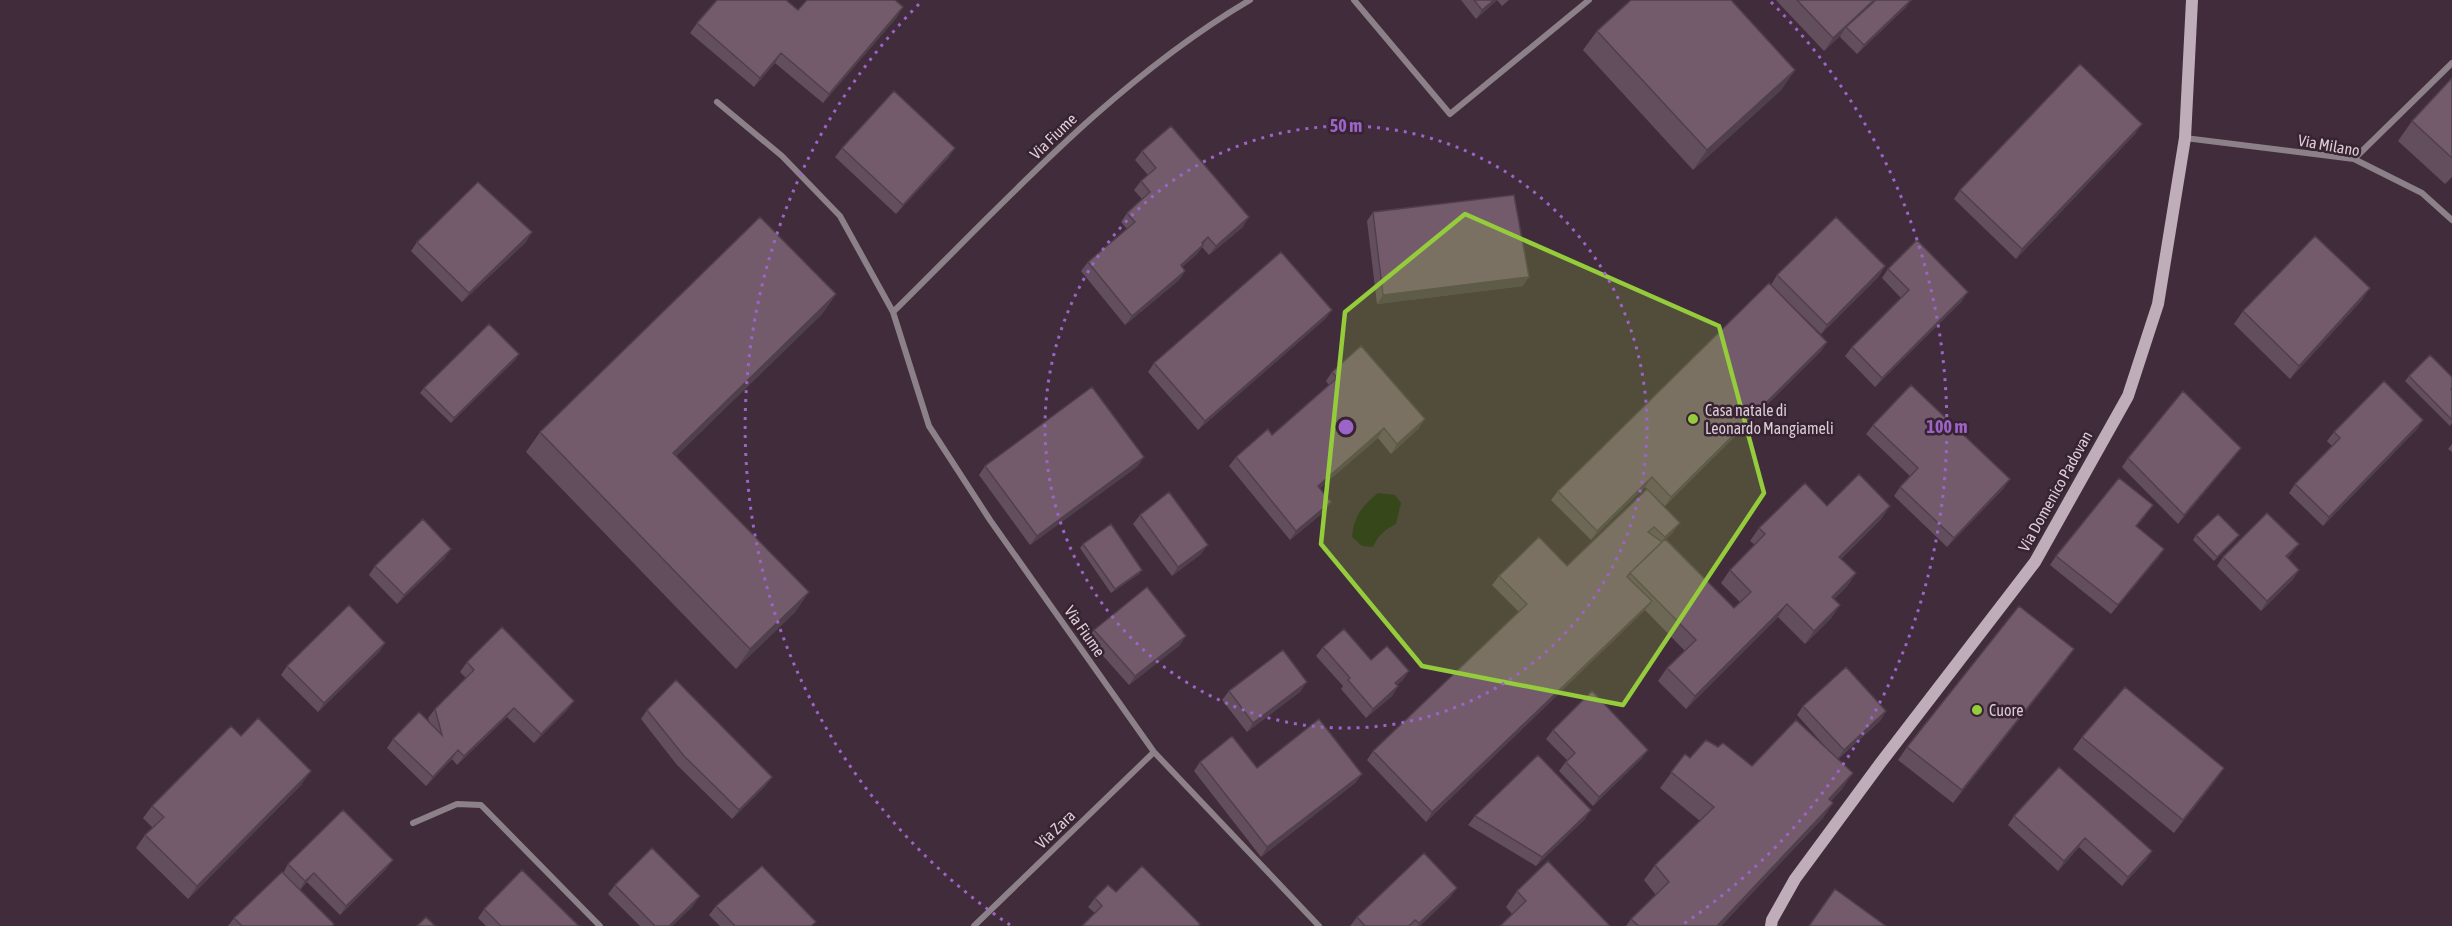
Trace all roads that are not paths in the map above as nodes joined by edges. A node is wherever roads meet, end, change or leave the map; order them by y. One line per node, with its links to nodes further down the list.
1 (1250, 0): 10 (street, Via Fiume)
2 (1354, 0): 3 (street)
3 (1588, 0)
4 (2193, 0): 7 (street, Via Domenico Padovan)
5 (2452, 63): 8 (street)
6 (717, 102): 10 (street, Via Fiume)
7 (2185, 138): 8 (street, Via Milano); 16 (street, Via Domenico Padovan)
8 (2354, 159): 9 (street, Via Milano)
9 (2452, 220)
10 (893, 312): 11 (street, Via Fiume)
11 (1154, 752): 14 (street, Via Zara); 15 (street, Via Fiume)
12 (413, 823): 13 (street)
13 (600, 926)
14 (974, 926)
15 (1319, 926)
16 (1771, 926)

